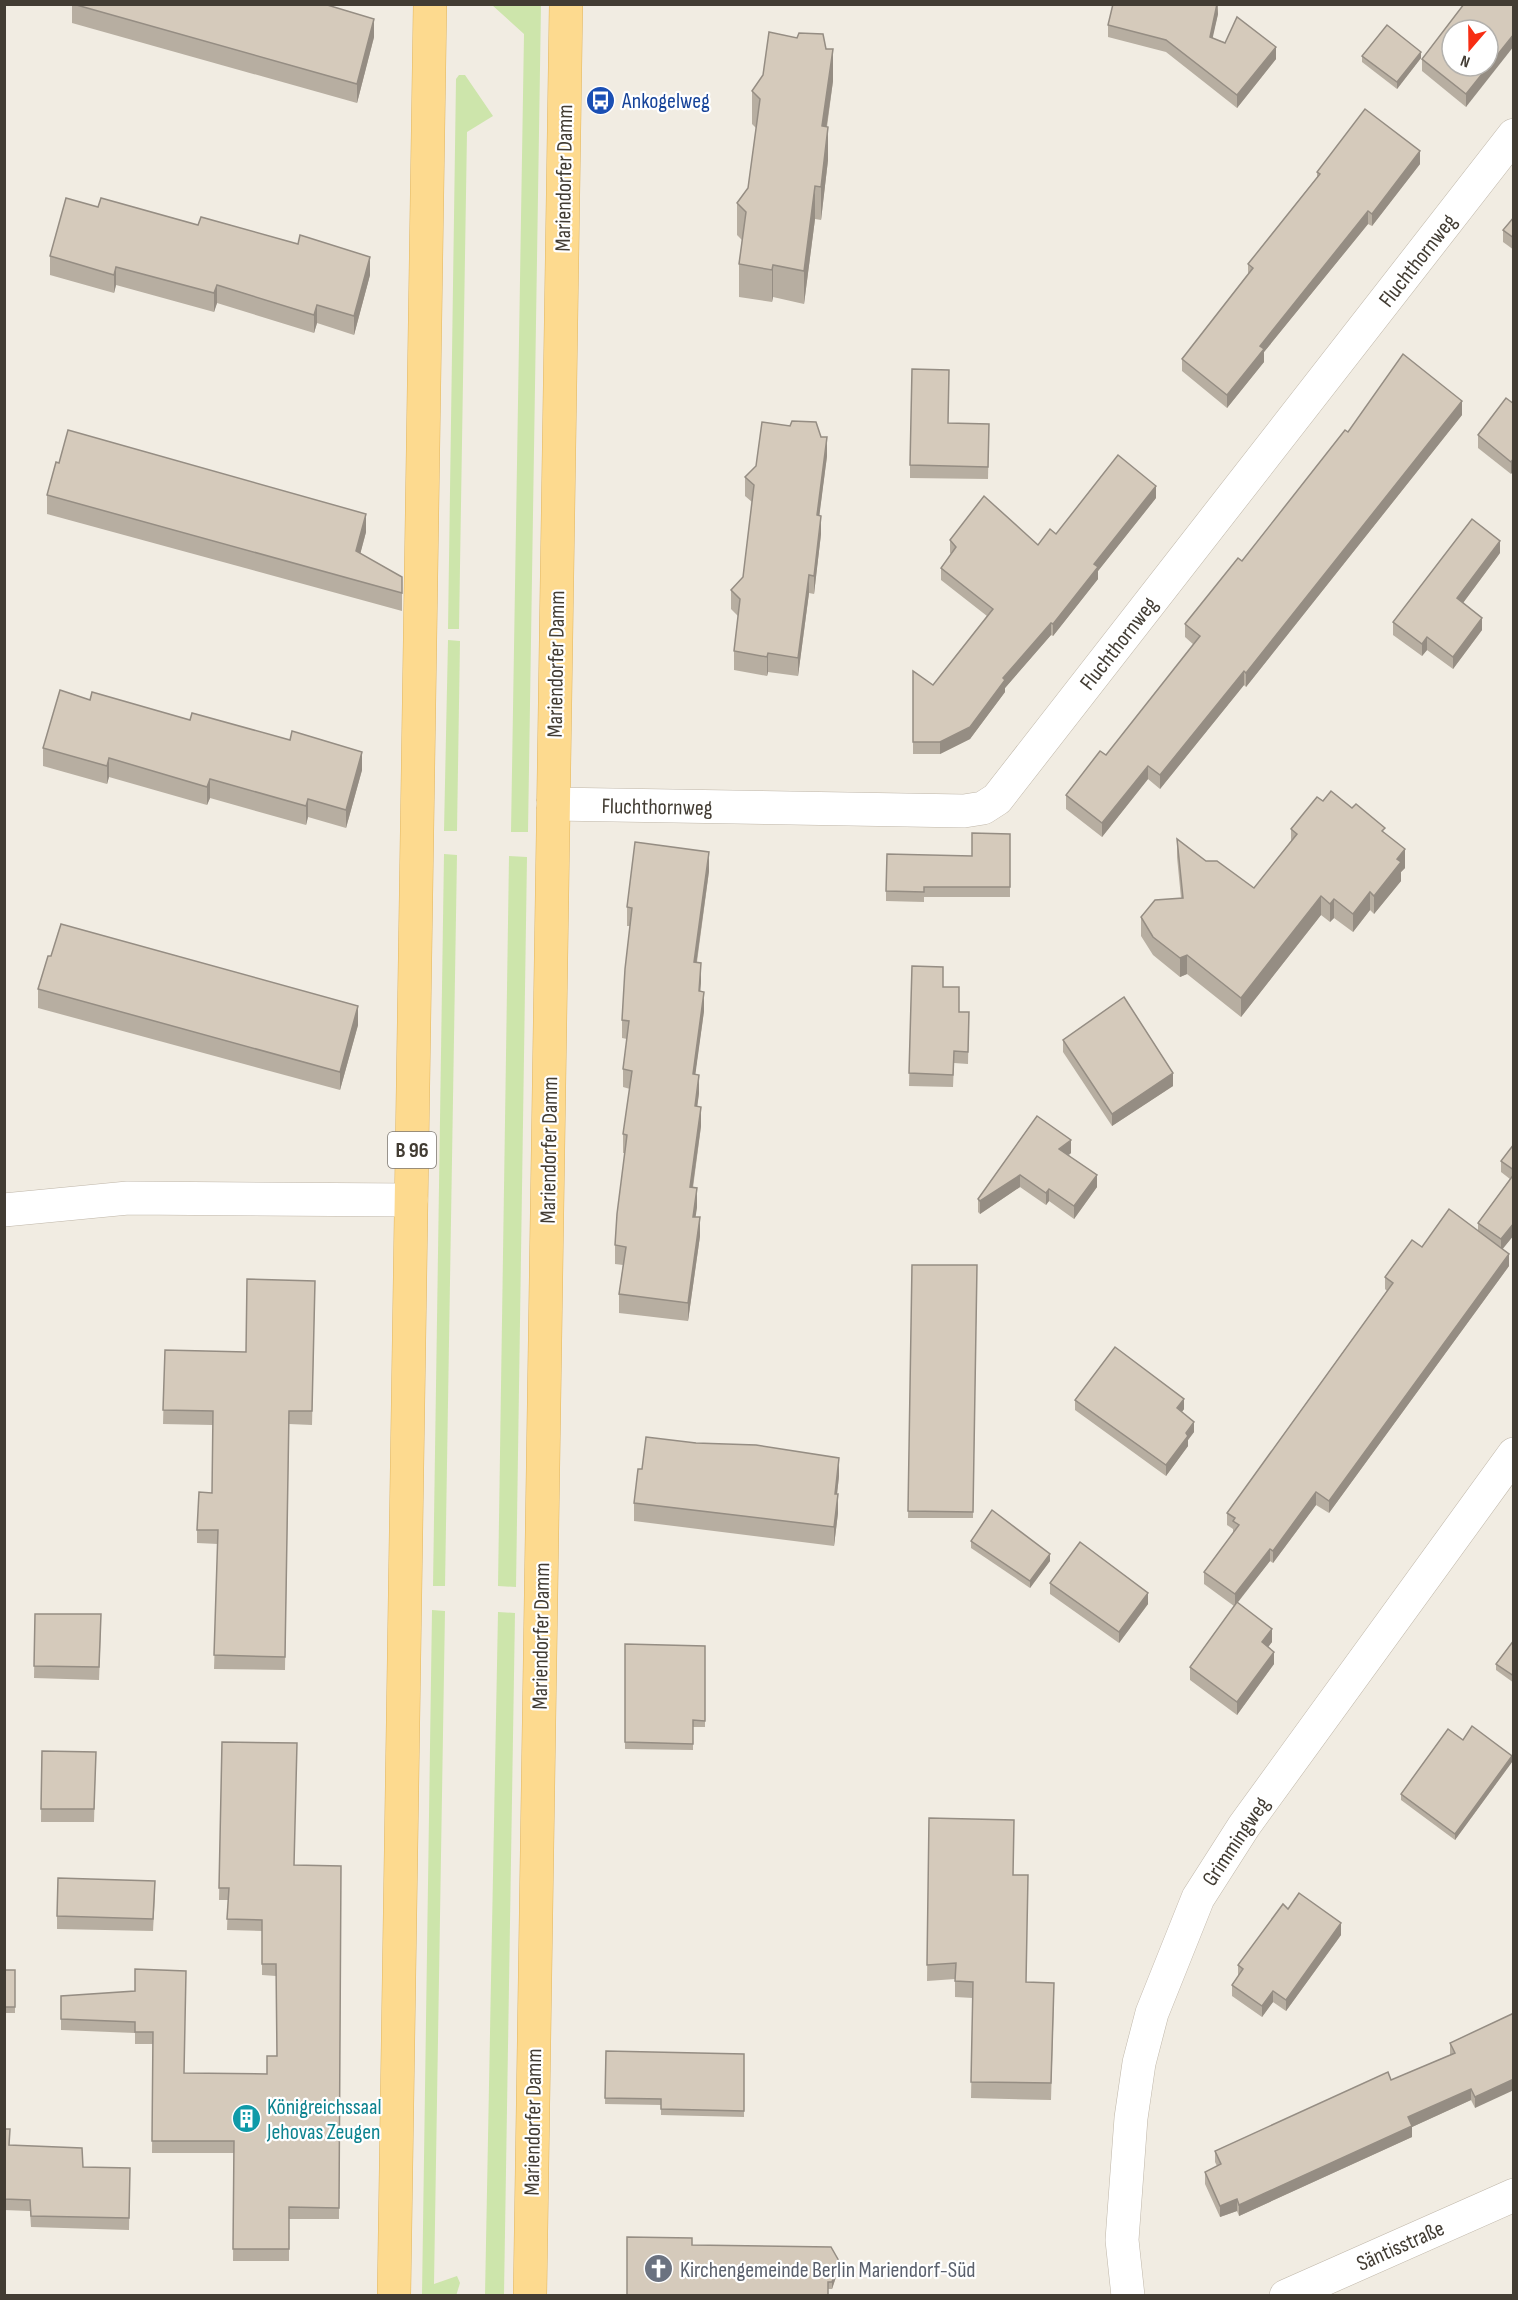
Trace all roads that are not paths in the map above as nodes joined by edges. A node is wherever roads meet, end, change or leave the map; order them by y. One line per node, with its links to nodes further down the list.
1 (430, 4): 5 (main road, B 96)
2 (566, 4): 4 (main road, Mariendorfer Damm)
3 (1514, 135): 4 (street, Fluchthornweg)
4 (554, 804): 10 (main road, Mariendorfer Damm)
5 (411, 1200): 6 (street); 9 (main road, B 96)
6 (4, 1210)
7 (1514, 1454): 11 (street, Grimmingweg)
8 (1514, 2195): 12 (street, Säntisstraße)
9 (394, 2295)
10 (530, 2295)
11 (1128, 2295)
12 (1286, 2295)

